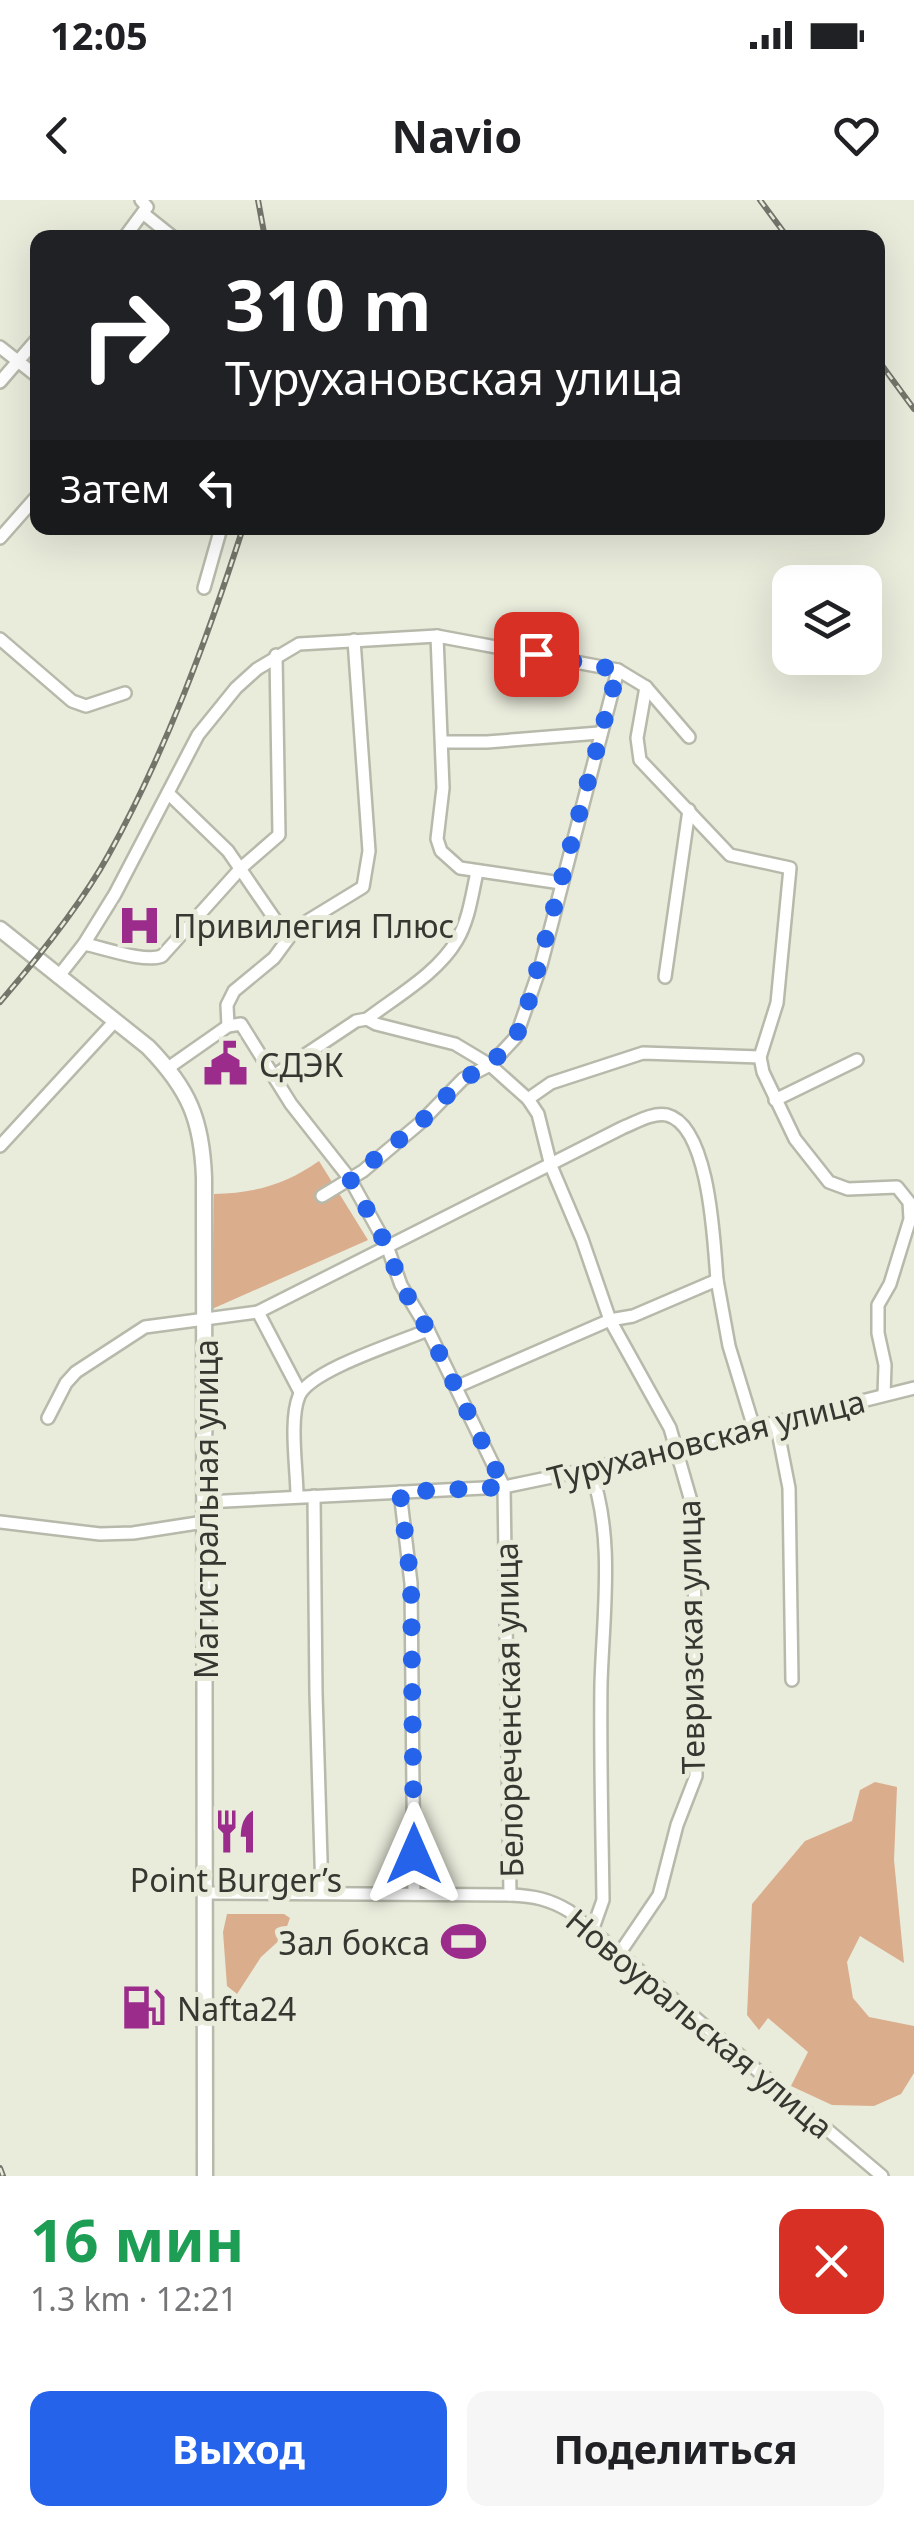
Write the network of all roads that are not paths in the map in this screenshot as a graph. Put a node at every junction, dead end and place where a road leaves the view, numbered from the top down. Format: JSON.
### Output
{"nodes":[{"id":1,"x":144,"y":207,"type":"edge"},
{"id":2,"x":129,"y":230,"type":"edge"},
{"id":3,"x":166,"y":230,"type":"edge"},
{"id":4,"x":0,"y":346,"type":"edge"},
{"id":5,"x":30,"y":347,"type":"edge"},
{"id":6,"x":18,"y":360,"type":"junction"},
{"id":7,"x":30,"y":370,"type":"edge"},
{"id":8,"x":0,"y":382,"type":"edge"},
{"id":9,"x":30,"y":503,"type":"edge"},
{"id":10,"x":219,"y":535,"type":"edge"},
{"id":11,"x":0,"y":538,"type":"edge"},
{"id":12,"x":204,"y":588,"type":"dead end"},
{"id":13,"x":438,"y":636,"type":"junction"},
{"id":14,"x":0,"y":639,"type":"edge"},
{"id":15,"x":354,"y":640,"type":"junction"},
{"id":16,"x":276,"y":655,"type":"junction"},
{"id":17,"x":618,"y":670,"type":"junction"},
{"id":18,"x":646,"y":688,"type":"junction"},
{"id":19,"x":124,"y":693,"type":"dead end"},
{"id":20,"x":600,"y":732,"type":"junction"},
{"id":21,"x":690,"y":737,"type":"dead end"},
{"id":22,"x":442,"y":742,"type":"junction"},
{"id":23,"x":168,"y":793,"type":"junction"},
{"id":24,"x":689,"y":810,"type":"junction"},
{"id":25,"x":241,"y":868,"type":"junction"},
{"id":26,"x":477,"y":872,"type":"junction"},
{"id":27,"x":562,"y":883,"type":"junction"},
{"id":28,"x":0,"y":929,"type":"edge"},
{"id":29,"x":287,"y":937,"type":"junction"},
{"id":30,"x":84,"y":944,"type":"junction"},
{"id":31,"x":58,"y":976,"type":"junction"},
{"id":32,"x":665,"y":977,"type":"dead end"},
{"id":33,"x":368,"y":1019,"type":"junction"},
{"id":34,"x":115,"y":1021,"type":"junction"},
{"id":35,"x":228,"y":1026,"type":"junction"},
{"id":36,"x":760,"y":1057,"type":"junction"},
{"id":37,"x":857,"y":1060,"type":"dead end"},
{"id":38,"x":490,"y":1065,"type":"junction"},
{"id":39,"x":168,"y":1068,"type":"junction"},
{"id":40,"x":276,"y":1075,"type":"junction"},
{"id":41,"x":528,"y":1099,"type":"junction"},
{"id":42,"x":775,"y":1100,"type":"junction"},
{"id":43,"x":0,"y":1146,"type":"edge"},
{"id":44,"x":551,"y":1166,"type":"junction"},
{"id":45,"x":350,"y":1179,"type":"junction"},
{"id":46,"x":322,"y":1196,"type":"dead end"},
{"id":47,"x":387,"y":1246,"type":"junction"},
{"id":48,"x":718,"y":1280,"type":"junction"},
{"id":49,"x":258,"y":1312,"type":"junction"},
{"id":50,"x":204,"y":1318,"type":"junction"},
{"id":51,"x":610,"y":1320,"type":"junction"},
{"id":52,"x":428,"y":1330,"type":"junction"},
{"id":53,"x":456,"y":1387,"type":"junction"},
{"id":54,"x":911,"y":1389,"type":"edge"},
{"id":55,"x":300,"y":1392,"type":"junction"},
{"id":56,"x":884,"y":1395,"type":"junction"},
{"id":57,"x":48,"y":1418,"type":"dead end"},
{"id":58,"x":776,"y":1422,"type":"junction"},
{"id":59,"x":754,"y":1428,"type":"junction"},
{"id":60,"x":677,"y":1448,"type":"junction"},
{"id":61,"x":590,"y":1469,"type":"junction"},
{"id":62,"x":504,"y":1487,"type":"junction"},
{"id":63,"x":400,"y":1492,"type":"junction"},
{"id":64,"x":298,"y":1496,"type":"junction"},
{"id":65,"x":314,"y":1496,"type":"junction"},
{"id":66,"x":205,"y":1502,"type":"junction"},
{"id":67,"x":0,"y":1522,"type":"edge"},
{"id":68,"x":204,"y":1522,"type":"junction"},
{"id":69,"x":792,"y":1680,"type":"dead end"},
{"id":70,"x":206,"y":1893,"type":"junction"},
{"id":71,"x":322,"y":1893,"type":"junction"},
{"id":72,"x":414,"y":1894,"type":"junction"},
{"id":73,"x":510,"y":1896,"type":"junction"},
{"id":74,"x":592,"y":1932,"type":"junction"},
{"id":75,"x":619,"y":1954,"type":"junction"},
{"id":76,"x":205,"y":2176,"type":"edge"},
{"id":77,"x":882,"y":2176,"type":"edge"}],
"edges":[{"from":1,"to":2,"type":"street"},
{"from":1,"to":3,"type":"street"},
{"from":4,"to":6,"type":"street"},
{"from":5,"to":6,"type":"street"},
{"from":6,"to":7,"type":"street"},
{"from":6,"to":8,"type":"street"},
{"from":9,"to":11,"type":"street"},
{"from":10,"to":12,"type":"street"},
{"from":13,"to":15,"type":"street"},
{"from":13,"to":17,"type":"street"},
{"from":13,"to":22,"type":"street"},
{"from":14,"to":19,"type":"street"},
{"from":15,"to":16,"type":"street"},
{"from":15,"to":29,"type":"street"},
{"from":16,"to":23,"type":"street"},
{"from":16,"to":25,"type":"street"},
{"from":17,"to":18,"type":"street"},
{"from":17,"to":20,"type":"street"},
{"from":18,"to":21,"type":"street"},
{"from":18,"to":24,"type":"street"},
{"from":20,"to":22,"type":"street"},
{"from":20,"to":27,"type":"street"},
{"from":22,"to":26,"type":"street"},
{"from":23,"to":25,"type":"street"},
{"from":23,"to":30,"type":"street"},
{"from":24,"to":32,"type":"street"},
{"from":24,"to":36,"type":"street"},
{"from":25,"to":29,"type":"street"},
{"from":25,"to":30,"type":"street"},
{"from":26,"to":27,"type":"street"},
{"from":26,"to":33,"type":"street"},
{"from":27,"to":38,"type":"street"},
{"from":28,"to":31,"type":"main road","name":"Магистральная улица"},
{"from":29,"to":35,"type":"street"},
{"from":30,"to":31,"type":"street"},
{"from":31,"to":34,"type":"main road","name":"Магистральная улица"},
{"from":33,"to":38,"type":"street","name":"Тевризская улица"},
{"from":33,"to":40,"type":"street"},
{"from":34,"to":39,"type":"main road","name":"Магистральная улица"},
{"from":34,"to":43,"type":"street"},
{"from":35,"to":39,"type":"street"},
{"from":35,"to":40,"type":"street","name":"Белореченская улица"},
{"from":36,"to":41,"type":"street"},
{"from":36,"to":42,"type":"street"},
{"from":37,"to":42,"type":"street"},
{"from":38,"to":41,"type":"street","name":"Тевризская улица"},
{"from":38,"to":45,"type":"street"},
{"from":39,"to":50,"type":"main road","name":"Магистральная улица"},
{"from":40,"to":45,"type":"street","name":"Белореченская улица"},
{"from":41,"to":44,"type":"street","name":"Тевризская улица"},
{"from":42,"to":56,"type":"street"},
{"from":44,"to":47,"type":"street"},
{"from":44,"to":48,"type":"street"},
{"from":44,"to":51,"type":"street","name":"Тевризская улица"},
{"from":45,"to":46,"type":"street"},
{"from":45,"to":47,"type":"street","name":"Белореченская улица"},
{"from":47,"to":49,"type":"street"},
{"from":47,"to":52,"type":"street","name":"Белореченская улица"},
{"from":48,"to":51,"type":"street"},
{"from":48,"to":59,"type":"street"},
{"from":49,"to":50,"type":"street"},
{"from":49,"to":55,"type":"street"},
{"from":50,"to":57,"type":"street"},
{"from":50,"to":66,"type":"main road","name":"Магистральная улица"},
{"from":51,"to":53,"type":"street"},
{"from":51,"to":60,"type":"street","name":"Тевризская улица"},
{"from":52,"to":53,"type":"street","name":"Белореченская улица"},
{"from":52,"to":55,"type":"street"},
{"from":53,"to":62,"type":"street","name":"Белореченская улица"},
{"from":54,"to":56,"type":"street","name":"Турухановская улица"},
{"from":55,"to":64,"type":"street"},
{"from":56,"to":58,"type":"street","name":"Турухановская улица"},
{"from":58,"to":59,"type":"street","name":"Турухановская улица"},
{"from":58,"to":69,"type":"street"},
{"from":59,"to":60,"type":"street","name":"Турухановская улица"},
{"from":60,"to":61,"type":"street","name":"Турухановская улица"},
{"from":60,"to":75,"type":"street","name":"Тевризская улица"},
{"from":61,"to":62,"type":"street","name":"Турухановская улица"},
{"from":61,"to":74,"type":"street"},
{"from":62,"to":63,"type":"street","name":"Турухановская улица"},
{"from":62,"to":73,"type":"street","name":"Белореченская улица"},
{"from":63,"to":65,"type":"street","name":"Турухановская улица"},
{"from":63,"to":72,"type":"street"},
{"from":64,"to":65,"type":"street","name":"Турухановская улица"},
{"from":64,"to":66,"type":"street","name":"Турухановская улица"},
{"from":65,"to":71,"type":"street"},
{"from":66,"to":68,"type":"main road","name":"Магистральная улица"},
{"from":67,"to":68,"type":"street"},
{"from":68,"to":70,"type":"main road","name":"Магистральная улица"},
{"from":70,"to":71,"type":"street","name":"Новоуральская улица"},
{"from":70,"to":76,"type":"main road","name":"Магистральная улица"},
{"from":71,"to":72,"type":"street","name":"Новоуральская улица"},
{"from":72,"to":73,"type":"street","name":"Новоуральская улица"},
{"from":73,"to":74,"type":"street","name":"Новоуральская улица"},
{"from":74,"to":75,"type":"street","name":"Новоуральская улица"},
{"from":75,"to":77,"type":"street","name":"Новоуральская улица"}]}
